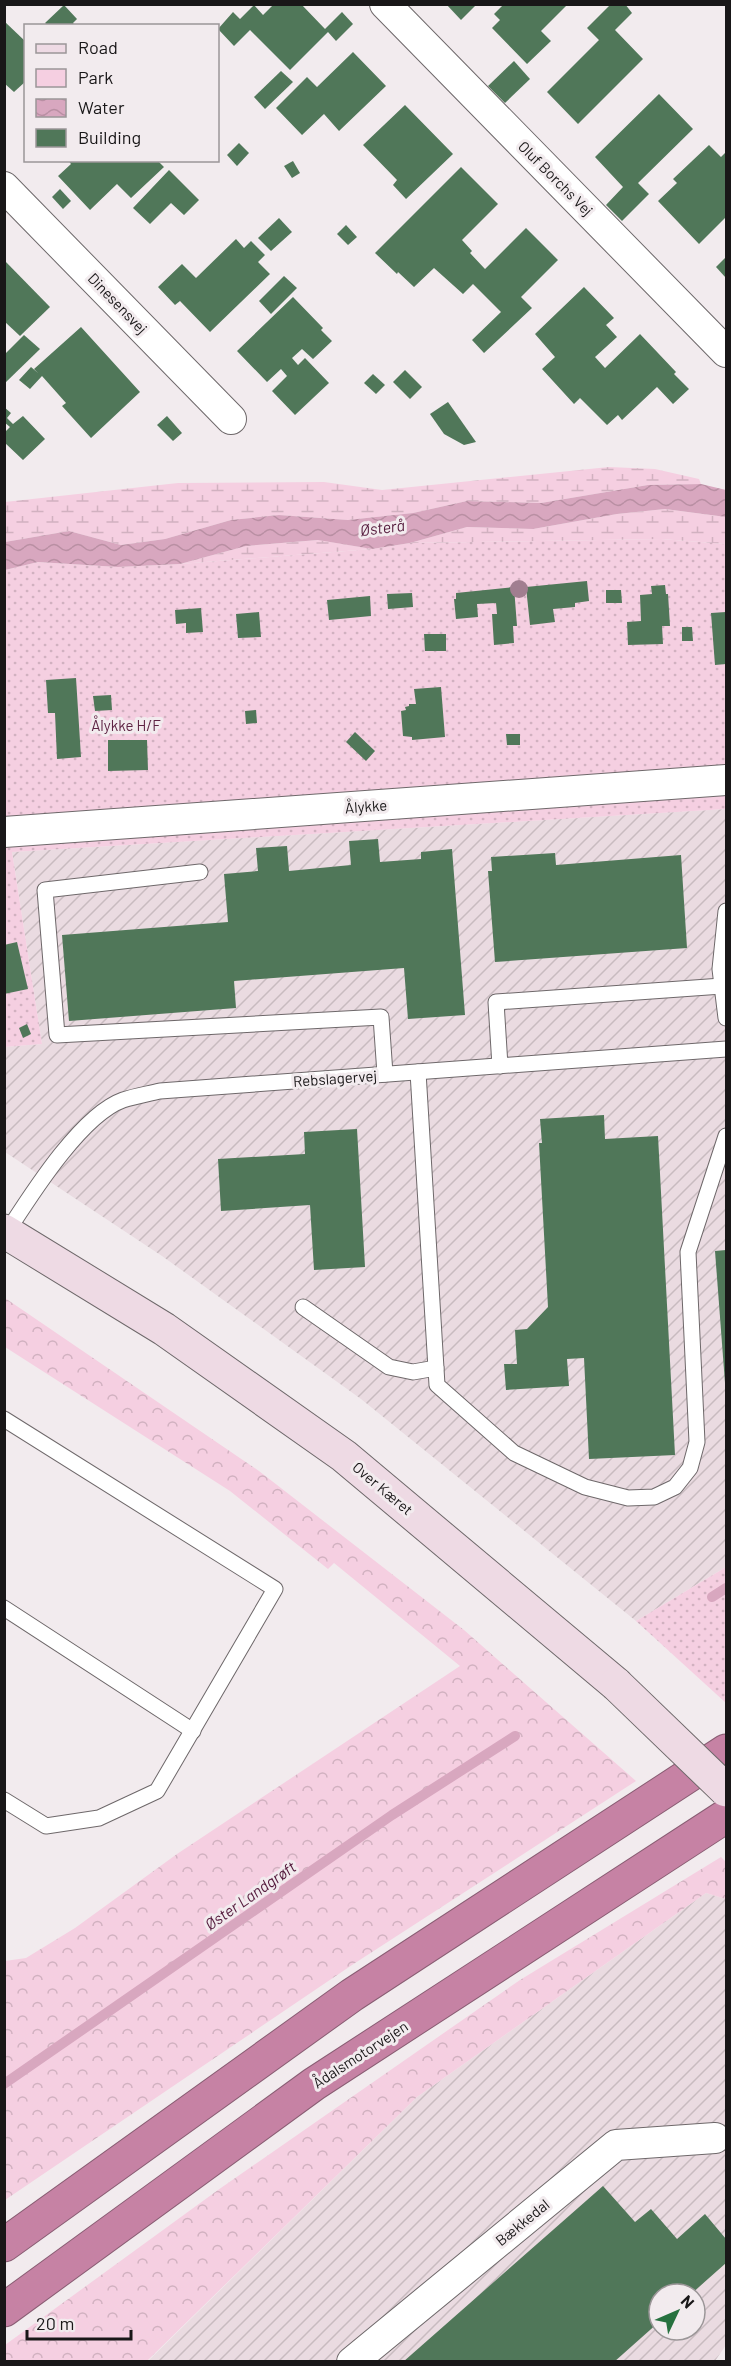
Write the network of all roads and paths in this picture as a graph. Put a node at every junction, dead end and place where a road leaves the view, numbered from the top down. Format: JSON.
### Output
{"nodes":[{"id":1,"x":385,"y":4,"type":"edge"},
{"id":2,"x":4,"y":187,"type":"edge"},
{"id":3,"x":726,"y":352,"type":"edge"},
{"id":4,"x":231,"y":419,"type":"dead end"},
{"id":5,"x":726,"y":780,"type":"edge"},
{"id":6,"x":4,"y":832,"type":"edge"},
{"id":7,"x":200,"y":872,"type":"dead end"},
{"id":8,"x":726,"y":911,"type":"edge"},
{"id":9,"x":722,"y":986,"type":"junction"},
{"id":10,"x":726,"y":1018,"type":"edge"},
{"id":11,"x":726,"y":1049,"type":"edge"},
{"id":12,"x":500,"y":1066,"type":"junction"},
{"id":13,"x":418,"y":1072,"type":"junction"},
{"id":14,"x":385,"y":1074,"type":"junction"},
{"id":15,"x":726,"y":1136,"type":"edge"},
{"id":16,"x":6,"y":1232,"type":"edge"},
{"id":17,"x":303,"y":1307,"type":"dead end"},
{"id":18,"x":436,"y":1368,"type":"junction"},
{"id":19,"x":4,"y":1419,"type":"edge"},
{"id":20,"x":4,"y":1608,"type":"edge"},
{"id":21,"x":193,"y":1731,"type":"junction"},
{"id":22,"x":726,"y":1752,"type":"edge"},
{"id":23,"x":726,"y":1790,"type":"edge"},
{"id":24,"x":4,"y":1800,"type":"edge"},
{"id":25,"x":726,"y":1816,"type":"edge"},
{"id":26,"x":715,"y":2138,"type":"dead end"},
{"id":27,"x":4,"y":2245,"type":"edge"},
{"id":28,"x":4,"y":2310,"type":"edge"},
{"id":29,"x":352,"y":2361,"type":"edge"}],
"edges":[{"from":1,"to":3,"type":"street","name":"Oluf Borchs Vej"},
{"from":2,"to":4,"type":"street","name":"Dinesensvej"},
{"from":5,"to":6,"type":"street","name":"Ålykke"},
{"from":7,"to":14,"type":"lane"},
{"from":8,"to":9,"type":"lane"},
{"from":9,"to":10,"type":"lane"},
{"from":9,"to":12,"type":"lane"},
{"from":11,"to":12,"type":"lane","name":"Rebslagervej"},
{"from":12,"to":13,"type":"lane","name":"Rebslagervej"},
{"from":13,"to":14,"type":"lane","name":"Rebslagervej"},
{"from":13,"to":18,"type":"lane"},
{"from":14,"to":16,"type":"lane","name":"Rebslagervej"},
{"from":15,"to":18,"type":"lane"},
{"from":16,"to":23,"type":"main road","name":"Over Kæret","bridge":true},
{"from":17,"to":18,"type":"lane"},
{"from":19,"to":21,"type":"lane"},
{"from":20,"to":21,"type":"lane"},
{"from":21,"to":24,"type":"lane"},
{"from":22,"to":27,"type":"highway"},
{"from":25,"to":28,"type":"highway","name":"Ådalsmotorvejen"},
{"from":26,"to":29,"type":"street","name":"Bækkedal"}]}
